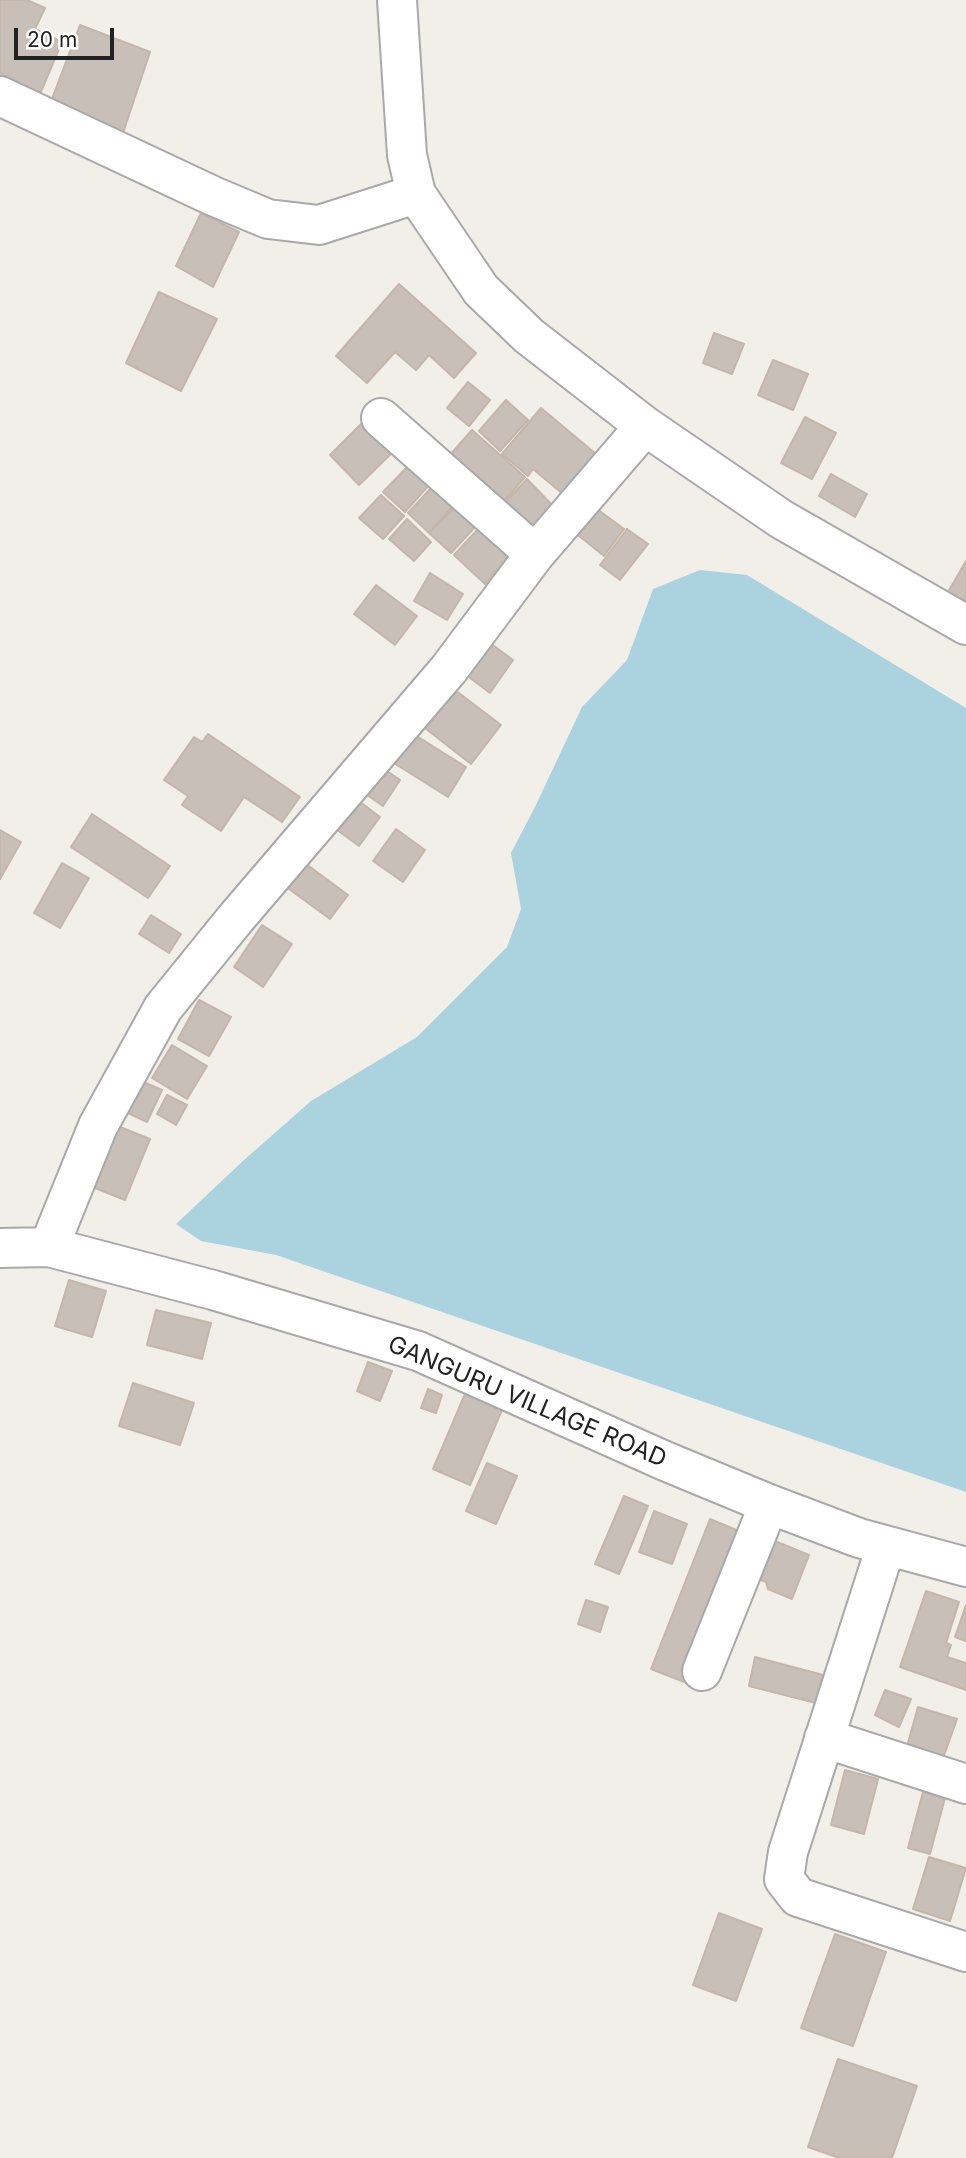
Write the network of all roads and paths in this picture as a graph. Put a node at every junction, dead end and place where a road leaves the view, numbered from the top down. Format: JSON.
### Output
{"nodes":[{"id":1,"x":397,"y":0,"type":"edge"},
{"id":2,"x":0,"y":96,"type":"edge"},
{"id":3,"x":416,"y":194,"type":"junction"},
{"id":4,"x":381,"y":418,"type":"dead end"},
{"id":5,"x":645,"y":426,"type":"junction"},
{"id":6,"x":535,"y":554,"type":"junction"},
{"id":7,"x":966,"y":625,"type":"edge"},
{"id":8,"x":48,"y":1247,"type":"junction"},
{"id":9,"x":0,"y":1248,"type":"edge"},
{"id":10,"x":769,"y":1504,"type":"junction"},
{"id":11,"x":886,"y":1546,"type":"junction"},
{"id":12,"x":966,"y":1567,"type":"edge"},
{"id":13,"x":702,"y":1671,"type":"dead end"},
{"id":14,"x":824,"y":1738,"type":"junction"},
{"id":15,"x":966,"y":1784,"type":"edge"},
{"id":16,"x":966,"y":1952,"type":"edge"}],
"edges":[{"from":1,"to":3,"type":"street"},
{"from":2,"to":3,"type":"street"},
{"from":3,"to":5,"type":"street"},
{"from":4,"to":6,"type":"street"},
{"from":5,"to":6,"type":"street"},
{"from":5,"to":7,"type":"street"},
{"from":6,"to":8,"type":"street"},
{"from":8,"to":9,"type":"street","name":"GANGURU VILLAGE ROAD"},
{"from":8,"to":10,"type":"street","name":"GANGURU VILLAGE ROAD"},
{"from":10,"to":11,"type":"street","name":"GANGURU VILLAGE ROAD"},
{"from":10,"to":13,"type":"street"},
{"from":11,"to":12,"type":"street","name":"GANGURU VILLAGE ROAD"},
{"from":11,"to":14,"type":"street"},
{"from":14,"to":15,"type":"street"},
{"from":14,"to":16,"type":"street"}]}
